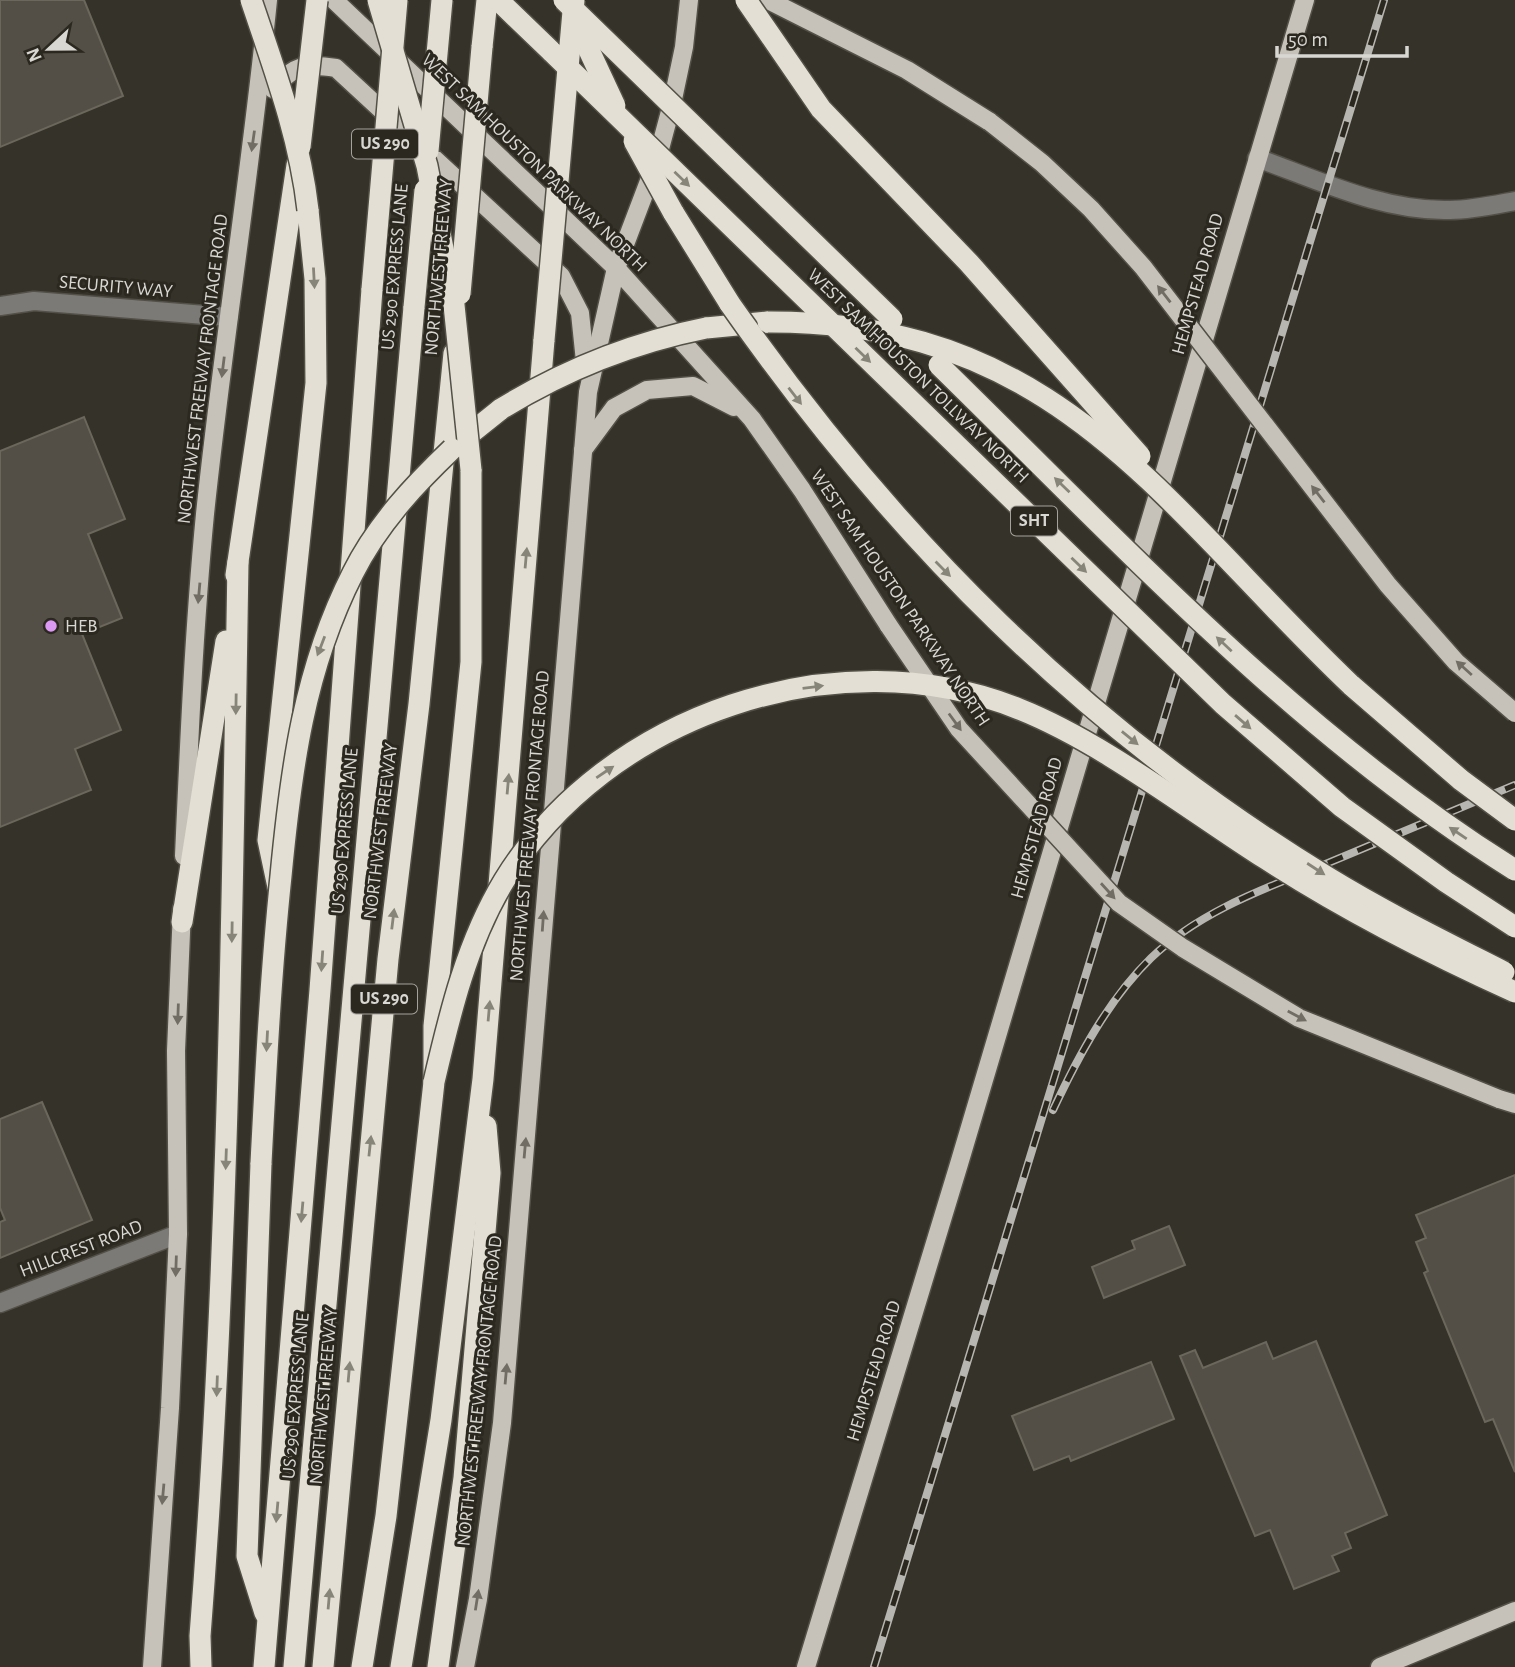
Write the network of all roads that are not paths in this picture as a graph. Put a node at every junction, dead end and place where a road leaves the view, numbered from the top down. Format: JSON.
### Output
{"nodes":[{"id":1,"x":251,"y":0,"type":"edge"},
{"id":2,"x":268,"y":0,"type":"edge"},
{"id":3,"x":317,"y":0,"type":"edge"},
{"id":4,"x":334,"y":0,"type":"edge"},
{"id":5,"x":378,"y":0,"type":"edge"},
{"id":6,"x":397,"y":0,"type":"edge"},
{"id":7,"x":442,"y":0,"type":"edge"},
{"id":8,"x":486,"y":0,"type":"edge"},
{"id":9,"x":498,"y":0,"type":"edge"},
{"id":10,"x":565,"y":0,"type":"edge"},
{"id":11,"x":574,"y":0,"type":"edge"},
{"id":12,"x":689,"y":0,"type":"edge"},
{"id":13,"x":746,"y":0,"type":"edge"},
{"id":14,"x":768,"y":0,"type":"edge"},
{"id":15,"x":782,"y":0,"type":"edge"},
{"id":16,"x":1305,"y":0,"type":"edge"},
{"id":17,"x":798,"y":16,"type":"junction"},
{"id":18,"x":257,"y":108,"type":"junction"},
{"id":19,"x":1257,"y":158,"type":"junction"},
{"id":20,"x":1515,"y":201,"type":"edge"},
{"id":21,"x":616,"y":268,"type":"junction"},
{"id":22,"x":0,"y":306,"type":"edge"},
{"id":23,"x":229,"y":317,"type":"junction"},
{"id":24,"x":588,"y":392,"type":"junction"},
{"id":25,"x":752,"y":419,"type":"junction"},
{"id":26,"x":582,"y":453,"type":"junction"},
{"id":27,"x":1163,"y":494,"type":"junction"},
{"id":28,"x":238,"y":562,"type":"junction"},
{"id":29,"x":1515,"y":713,"type":"edge"},
{"id":30,"x":1515,"y":820,"type":"edge"},
{"id":31,"x":1515,"y":870,"type":"edge"},
{"id":32,"x":279,"y":893,"type":"junction"},
{"id":33,"x":182,"y":922,"type":"junction"},
{"id":34,"x":1515,"y":927,"type":"edge"},
{"id":35,"x":1515,"y":978,"type":"edge"},
{"id":36,"x":1515,"y":992,"type":"edge"},
{"id":37,"x":483,"y":1079,"type":"junction"},
{"id":38,"x":434,"y":1082,"type":"junction"},
{"id":39,"x":1507,"y":1102,"type":"edge"},
{"id":40,"x":178,"y":1234,"type":"junction"},
{"id":41,"x":0,"y":1303,"type":"edge"},
{"id":42,"x":1515,"y":1611,"type":"edge"},
{"id":43,"x":268,"y":1622,"type":"junction"},
{"id":44,"x":200,"y":1636,"type":"junction"},
{"id":45,"x":152,"y":1667,"type":"edge"},
{"id":46,"x":191,"y":1667,"type":"edge"},
{"id":47,"x":201,"y":1667,"type":"edge"},
{"id":48,"x":264,"y":1667,"type":"edge"},
{"id":49,"x":295,"y":1667,"type":"edge"},
{"id":50,"x":323,"y":1667,"type":"edge"},
{"id":51,"x":362,"y":1667,"type":"edge"},
{"id":52,"x":401,"y":1667,"type":"edge"},
{"id":53,"x":438,"y":1667,"type":"edge"},
{"id":54,"x":465,"y":1667,"type":"edge"},
{"id":55,"x":806,"y":1667,"type":"edge"},
{"id":56,"x":1380,"y":1667,"type":"edge"}],
"edges":[{"from":1,"to":32,"type":"highway","one_way":true,"bridge":true},
{"from":2,"to":18,"type":"main road","name":"NORTHWEST FREEWAY FRONTAGE ROAD"},
{"from":3,"to":28,"type":"highway","bridge":true},
{"from":4,"to":21,"type":"main road","name":"WEST SAM HOUSTON PARKWAY NORTH"},
{"from":5,"to":38,"type":"highway","bridge":true},
{"from":6,"to":43,"type":"highway","name":"NORTHWEST FREEWAY","number":"US 290","one_way":true,"bridge":true},
{"from":7,"to":49,"type":"highway","name":"US 290 EXPRESS LANE","bridge":true},
{"from":50,"to":8,"type":"highway","name":"NORTHWEST FREEWAY","number":"US 290","one_way":true,"bridge":true},
{"from":9,"to":34,"type":"highway","name":"WEST SAM HOUSTON TOLLWAY NORTH","number":"SHT","one_way":true,"bridge":true},
{"from":31,"to":10,"type":"highway","name":"WEST SAM HOUSTON TOLLWAY NORTH","number":"SHT","one_way":true,"bridge":true},
{"from":10,"to":35,"type":"highway","one_way":true,"bridge":true},
{"from":37,"to":11,"type":"highway","one_way":true,"bridge":true},
{"from":12,"to":21,"type":"main road","name":"NORTHWEST FREEWAY FRONTAGE ROAD"},
{"from":13,"to":27,"type":"highway","bridge":true},
{"from":14,"to":17,"type":"main road"},
{"from":15,"to":17,"type":"main road"},
{"from":16,"to":19,"type":"main road","name":"HEMPSTEAD ROAD"},
{"from":29,"to":17,"type":"main road","one_way":true,"bridge":true},
{"from":18,"to":23,"type":"main road","name":"NORTHWEST FREEWAY FRONTAGE ROAD","one_way":true},
{"from":18,"to":24,"type":"main road"},
{"from":19,"to":20,"type":"street"},
{"from":19,"to":55,"type":"main road","name":"HEMPSTEAD ROAD"},
{"from":21,"to":24,"type":"main road","name":"NORTHWEST FREEWAY FRONTAGE ROAD"},
{"from":21,"to":25,"type":"main road","name":"WEST SAM HOUSTON PARKWAY NORTH"},
{"from":22,"to":23,"type":"street","name":"SECURITY WAY"},
{"from":23,"to":33,"type":"main road","name":"NORTHWEST FREEWAY FRONTAGE ROAD","one_way":true},
{"from":24,"to":26,"type":"main road","name":"NORTHWEST FREEWAY FRONTAGE ROAD"},
{"from":25,"to":26,"type":"main road"},
{"from":25,"to":39,"type":"main road","name":"WEST SAM HOUSTON PARKWAY NORTH","one_way":true,"bridge":true},
{"from":54,"to":26,"type":"main road","name":"NORTHWEST FREEWAY FRONTAGE ROAD","one_way":true},
{"from":27,"to":30,"type":"highway","bridge":true},
{"from":27,"to":32,"type":"highway","one_way":true,"bridge":true},
{"from":28,"to":33,"type":"highway"},
{"from":28,"to":44,"type":"highway","one_way":true},
{"from":32,"to":43,"type":"highway","one_way":true,"bridge":true},
{"from":33,"to":40,"type":"main road","name":"NORTHWEST FREEWAY FRONTAGE ROAD","one_way":true},
{"from":38,"to":36,"type":"highway","one_way":true,"bridge":true},
{"from":37,"to":52,"type":"highway"},
{"from":37,"to":53,"type":"highway"},
{"from":38,"to":51,"type":"highway"},
{"from":40,"to":41,"type":"street","name":"HILLCREST ROAD"},
{"from":40,"to":45,"type":"main road","name":"NORTHWEST FREEWAY FRONTAGE ROAD","one_way":true},
{"from":42,"to":56,"type":"main road"},
{"from":43,"to":48,"type":"highway","name":"NORTHWEST FREEWAY","number":"US 290"},
{"from":44,"to":46,"type":"highway"},
{"from":44,"to":47,"type":"highway"}]}
